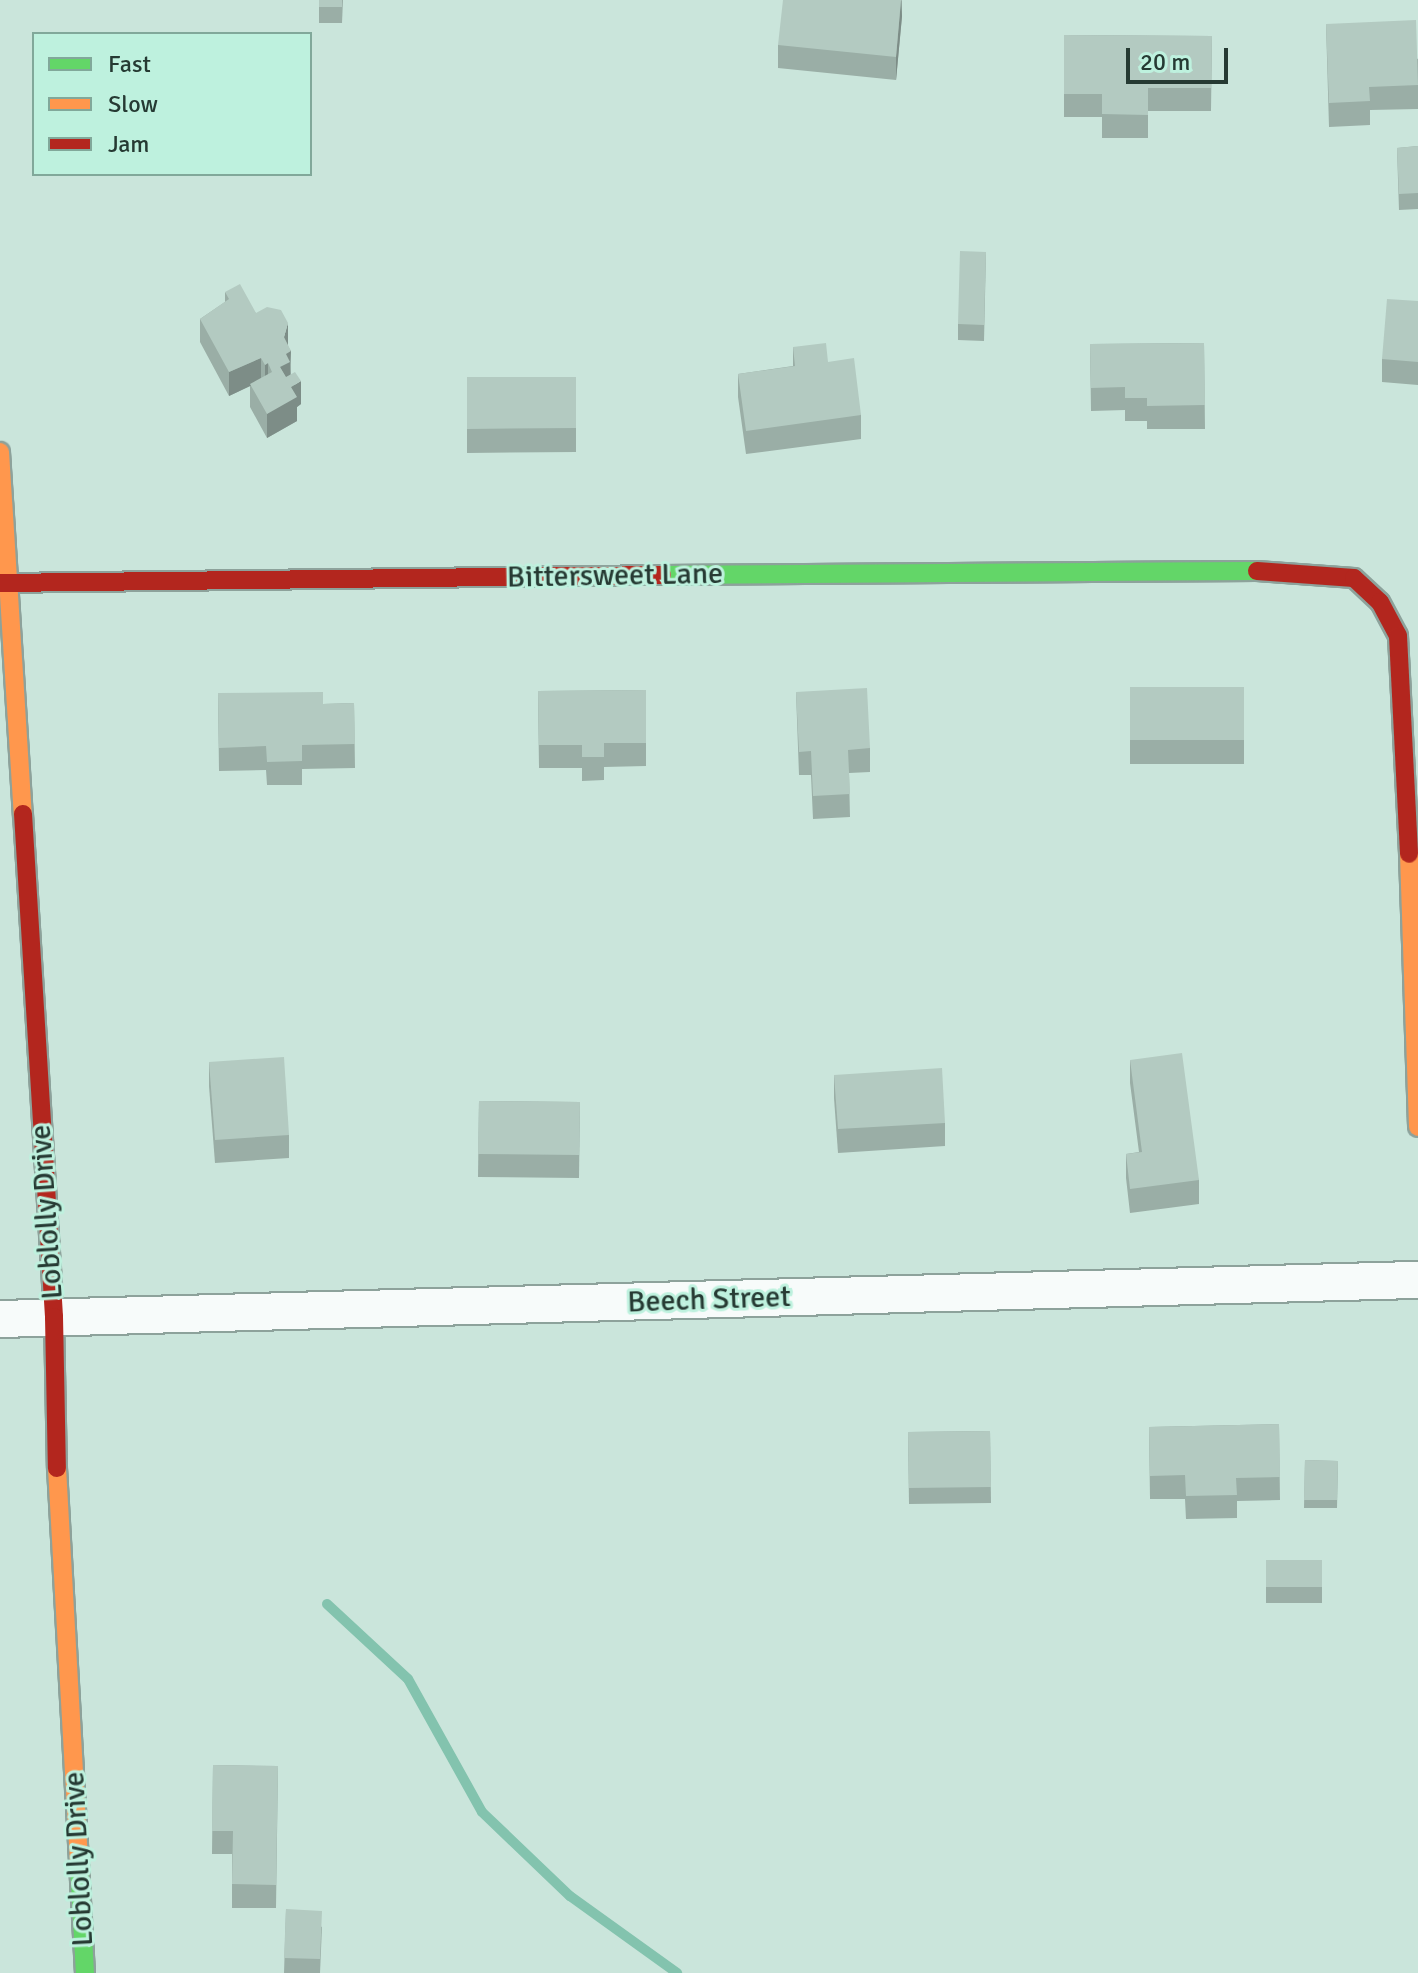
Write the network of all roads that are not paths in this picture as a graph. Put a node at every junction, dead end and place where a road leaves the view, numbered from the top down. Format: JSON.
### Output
{"nodes":[{"id":1,"x":0,"y":452,"type":"edge"},
{"id":2,"x":4,"y":583,"type":"edge"},
{"id":3,"x":1418,"y":1127,"type":"edge"},
{"id":4,"x":1418,"y":1280,"type":"edge"},
{"id":5,"x":54,"y":1317,"type":"junction"},
{"id":6,"x":0,"y":1319,"type":"edge"},
{"id":7,"x":85,"y":1973,"type":"edge"}],
"edges":[{"from":1,"to":2,"type":"street","name":"Loblolly Drive"},
{"from":2,"to":3,"type":"street","name":"Bittersweet Lane"},
{"from":2,"to":5,"type":"street","name":"Loblolly Drive"},
{"from":4,"to":5,"type":"street","name":"Beech Street"},
{"from":5,"to":6,"type":"street","name":"Beech Street"},
{"from":5,"to":7,"type":"street","name":"Loblolly Drive"}]}
